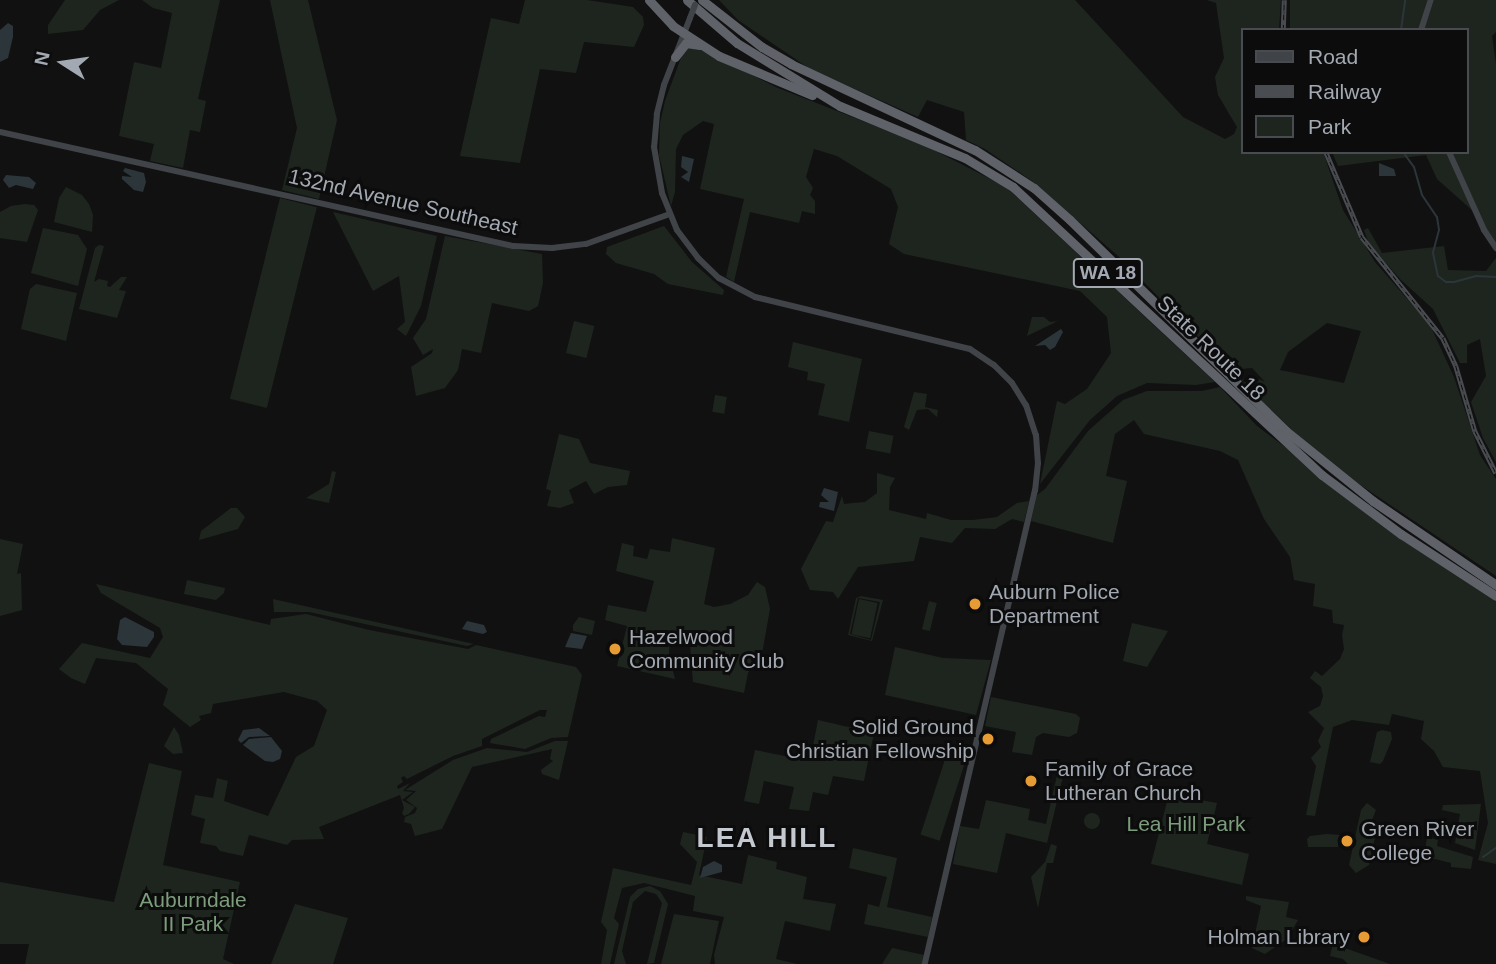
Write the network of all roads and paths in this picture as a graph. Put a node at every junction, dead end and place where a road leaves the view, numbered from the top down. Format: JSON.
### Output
{"nodes":[{"id":1,"x":649,"y":0,"type":"edge"},
{"id":2,"x":687,"y":0,"type":"edge"},
{"id":3,"x":701,"y":0,"type":"edge"},
{"id":4,"x":1431,"y":0,"type":"edge"},
{"id":5,"x":1422,"y":28,"type":"edge"},
{"id":6,"x":685,"y":32,"type":"junction"},
{"id":7,"x":702,"y":46,"type":"junction"},
{"id":8,"x":675,"y":57,"type":"junction"},
{"id":9,"x":840,"y":106,"type":"junction"},
{"id":10,"x":0,"y":132,"type":"edge"},
{"id":11,"x":1450,"y":154,"type":"edge"},
{"id":12,"x":670,"y":214,"type":"junction"},
{"id":13,"x":1496,"y":248,"type":"edge"},
{"id":14,"x":1496,"y":584,"type":"edge"},
{"id":15,"x":1496,"y":596,"type":"edge"},
{"id":16,"x":925,"y":964,"type":"edge"}],
"edges":[{"from":1,"to":6,"type":"highway"},
{"from":2,"to":9,"type":"highway","name":"State Route 18","number":"WA 18"},
{"from":3,"to":6,"type":"main road","bridge":true},
{"from":3,"to":14,"type":"highway","name":"State Route 18","number":"WA 18"},
{"from":4,"to":5,"type":"main road"},
{"from":6,"to":7,"type":"highway"},
{"from":6,"to":8,"type":"main road"},
{"from":7,"to":8,"type":"highway"},
{"from":7,"to":9,"type":"highway"},
{"from":8,"to":12,"type":"main road"},
{"from":9,"to":15,"type":"highway","name":"State Route 18","number":"WA 18"},
{"from":10,"to":12,"type":"main road","name":"132nd Avenue Southeast"},
{"from":11,"to":13,"type":"main road"},
{"from":12,"to":16,"type":"main road"}]}
